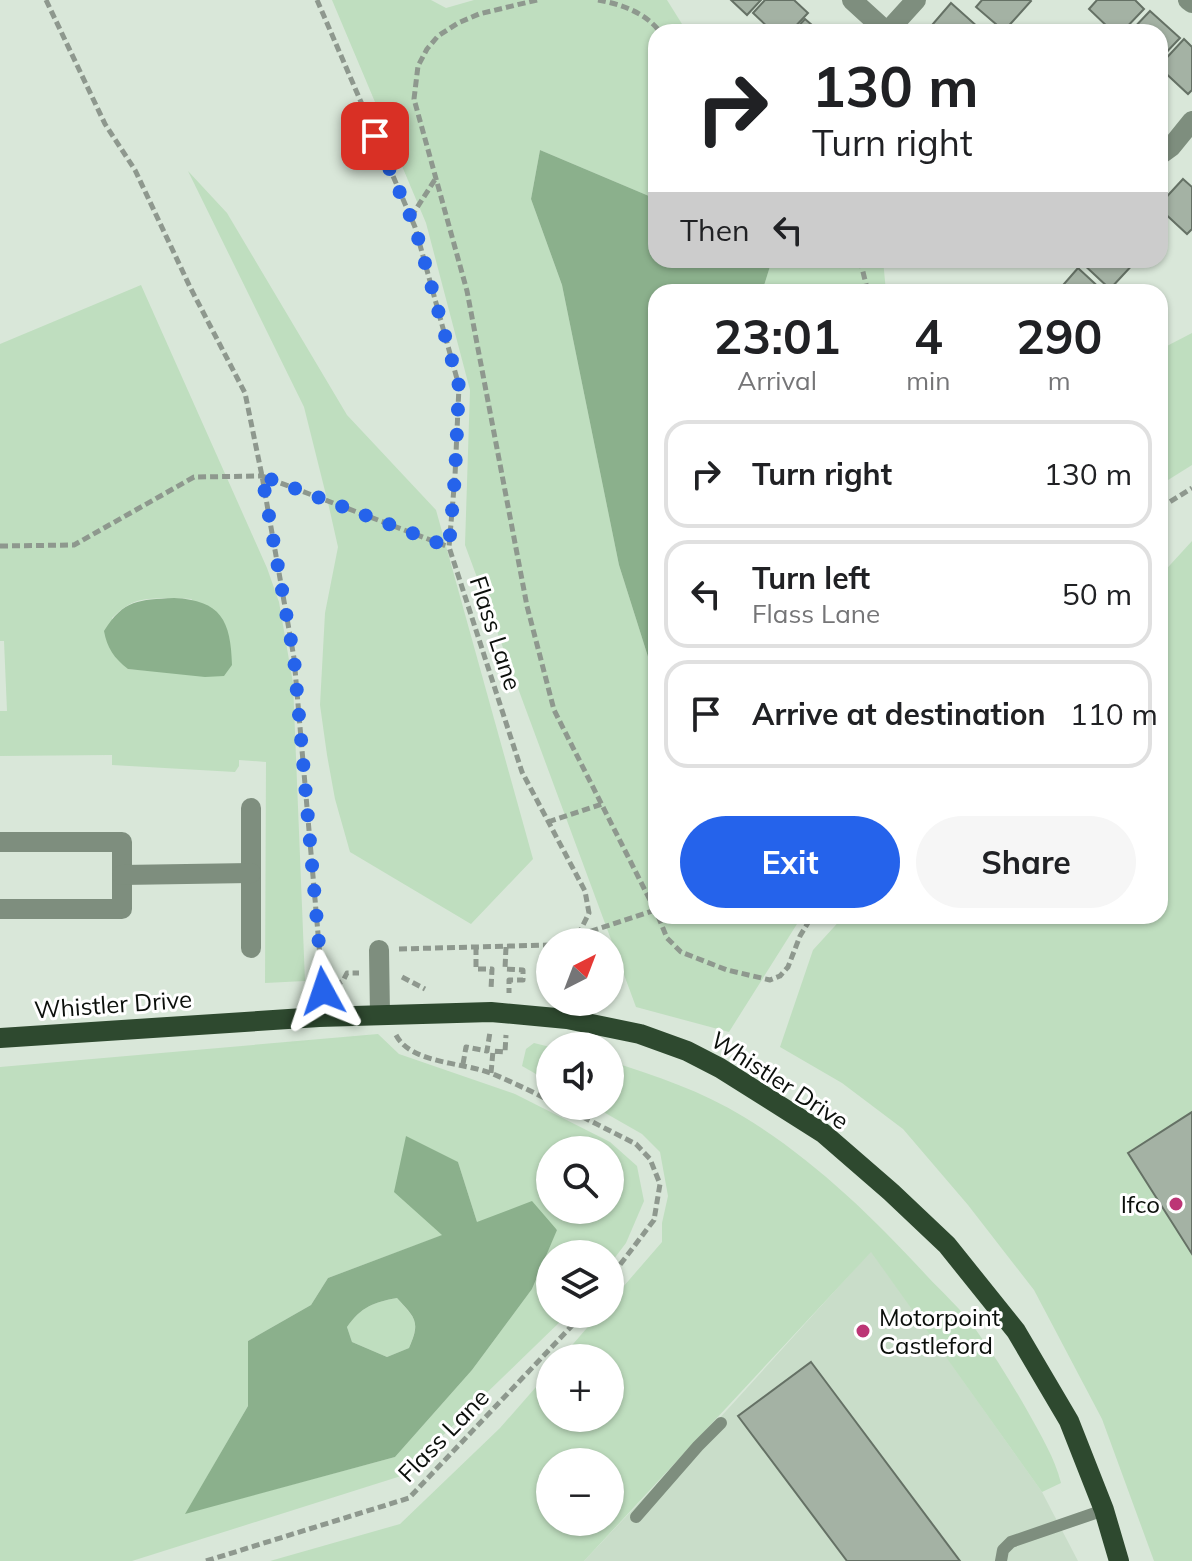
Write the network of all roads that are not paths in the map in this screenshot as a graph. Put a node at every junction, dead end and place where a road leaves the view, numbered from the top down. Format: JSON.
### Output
{"nodes":[{"id":1,"x":852,"y":0,"type":"edge"},
{"id":2,"x":916,"y":0,"type":"edge"},
{"id":3,"x":878,"y":24,"type":"edge"},
{"id":4,"x":894,"y":24,"type":"edge"},
{"id":5,"x":1192,"y":121,"type":"edge"},
{"id":6,"x":1168,"y":149,"type":"edge"},
{"id":7,"x":251,"y":808,"type":"dead end"},
{"id":8,"x":0,"y":842,"type":"edge"},
{"id":9,"x":251,"y":873,"type":"junction"},
{"id":10,"x":122,"y":875,"type":"junction"},
{"id":11,"x":0,"y":909,"type":"edge"},
{"id":12,"x":251,"y":948,"type":"dead end"},
{"id":13,"x":379,"y":950,"type":"road end"},
{"id":14,"x":387,"y":1014,"type":"junction"},
{"id":15,"x":0,"y":1038,"type":"edge"},
{"id":16,"x":721,"y":1423,"type":"dead end"},
{"id":17,"x":1104,"y":1510,"type":"junction"},
{"id":18,"x":636,"y":1517,"type":"dead end"},
{"id":19,"x":1001,"y":1561,"type":"edge"},
{"id":20,"x":1119,"y":1561,"type":"edge"}],
"edges":[{"from":1,"to":3,"type":"street"},
{"from":2,"to":4,"type":"street"},
{"from":5,"to":6,"type":"street"},
{"from":7,"to":9,"type":"street"},
{"from":8,"to":10,"type":"street"},
{"from":9,"to":10,"type":"street"},
{"from":9,"to":12,"type":"street"},
{"from":10,"to":11,"type":"street"},
{"from":13,"to":14,"type":"street"},
{"from":14,"to":15,"type":"main road","name":"Whistler Drive"},
{"from":14,"to":17,"type":"main road","name":"Whistler Drive"},
{"from":16,"to":18,"type":"lane"},
{"from":17,"to":19,"type":"lane"},
{"from":17,"to":20,"type":"main road","name":"Whistler Drive"}]}
